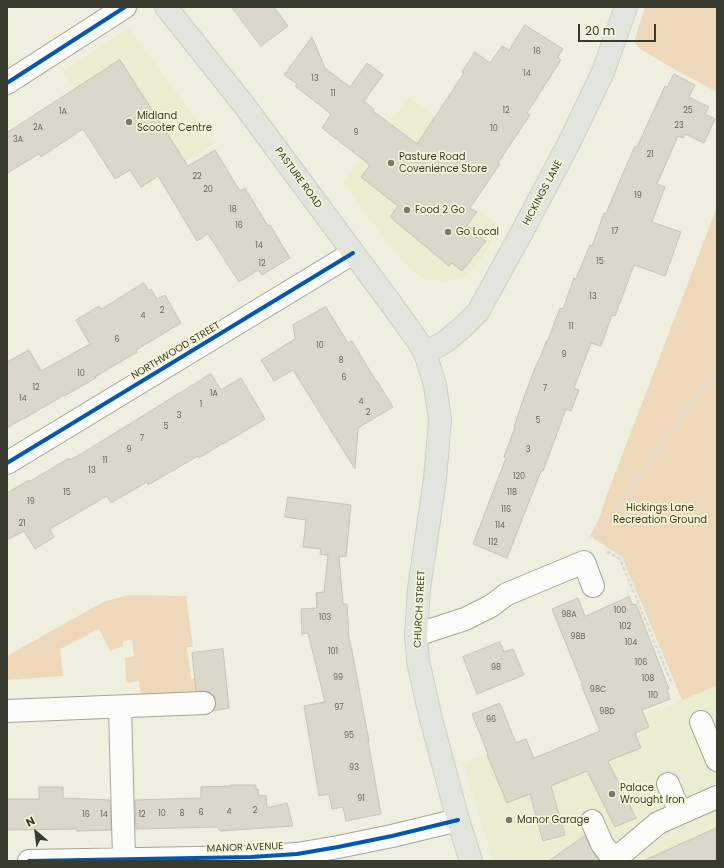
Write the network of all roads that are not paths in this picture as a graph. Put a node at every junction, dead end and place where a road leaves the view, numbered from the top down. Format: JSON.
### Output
{"nodes":[{"id":1,"x":125,"y":7,"type":"edge"},
{"id":2,"x":166,"y":7,"type":"edge"},
{"id":3,"x":626,"y":7,"type":"edge"},
{"id":4,"x":7,"y":83,"type":"edge"},
{"id":5,"x":353,"y":253,"type":"junction"},
{"id":6,"x":425,"y":353,"type":"junction"},
{"id":7,"x":7,"y":463,"type":"edge"},
{"id":8,"x":593,"y":586,"type":"dead end"},
{"id":9,"x":416,"y":635,"type":"junction"},
{"id":10,"x":204,"y":703,"type":"dead end"},
{"id":11,"x":120,"y":707,"type":"junction"},
{"id":12,"x":7,"y":711,"type":"edge"},
{"id":13,"x":701,"y":722,"type":"dead end"},
{"id":14,"x":717,"y":760,"type":"edge"},
{"id":15,"x":668,"y":784,"type":"dead end"},
{"id":16,"x":717,"y":797,"type":"edge"},
{"id":17,"x":680,"y":813,"type":"junction"},
{"id":18,"x":458,"y":820,"type":"junction"},
{"id":19,"x":592,"y":821,"type":"dead end"},
{"id":20,"x":124,"y":859,"type":"junction"},
{"id":21,"x":29,"y":861,"type":"edge"},
{"id":22,"x":471,"y":861,"type":"edge"},
{"id":23,"x":613,"y":861,"type":"edge"}],
"edges":[{"from":1,"to":4,"type":"street"},
{"from":2,"to":5,"type":"main road","name":"PASTURE ROAD"},
{"from":3,"to":6,"type":"main road","name":"HICKINGS LANE"},
{"from":5,"to":6,"type":"main road","name":"PASTURE ROAD"},
{"from":5,"to":7,"type":"street","name":"NORTHWOOD STREET"},
{"from":6,"to":9,"type":"main road","name":"CHURCH STREET"},
{"from":8,"to":9,"type":"street"},
{"from":9,"to":18,"type":"main road","name":"CHURCH STREET"},
{"from":10,"to":11,"type":"street"},
{"from":11,"to":12,"type":"street"},
{"from":11,"to":20,"type":"street"},
{"from":13,"to":14,"type":"street"},
{"from":15,"to":17,"type":"street"},
{"from":16,"to":17,"type":"street"},
{"from":17,"to":23,"type":"street"},
{"from":18,"to":20,"type":"street","name":"MANOR AVENUE"},
{"from":18,"to":22,"type":"main road","name":"CHURCH STREET"},
{"from":19,"to":23,"type":"street"},
{"from":20,"to":21,"type":"street","name":"MANOR AVENUE"}]}
